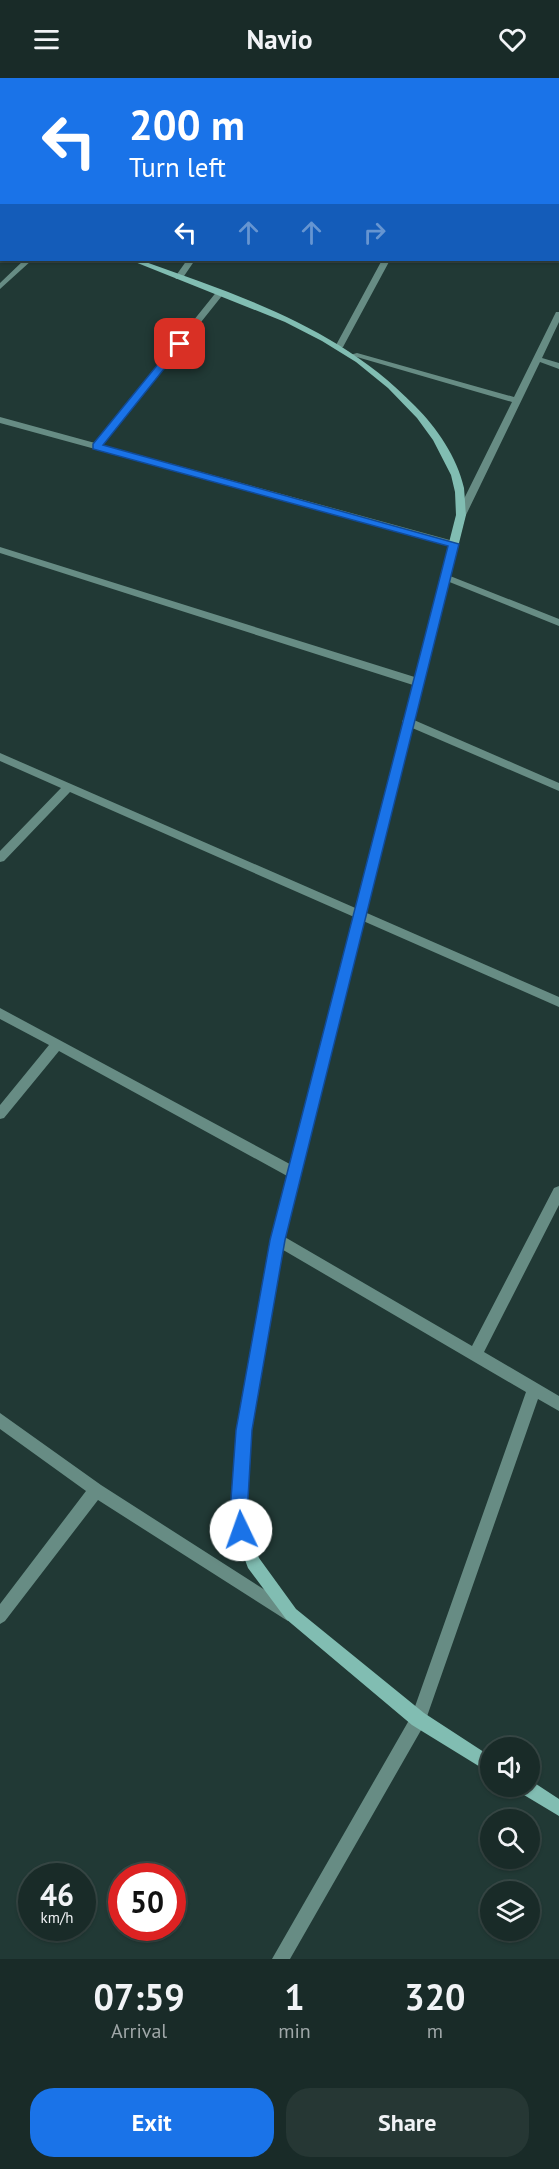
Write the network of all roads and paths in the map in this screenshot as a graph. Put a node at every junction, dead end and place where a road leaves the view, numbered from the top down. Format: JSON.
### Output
{"nodes":[{"id":1,"x":27,"y":261,"type":"edge"},
{"id":2,"x":137,"y":261,"type":"edge"},
{"id":3,"x":190,"y":261,"type":"edge"},
{"id":4,"x":385,"y":261,"type":"edge"},
{"id":5,"x":179,"y":277,"type":"junction"},
{"id":6,"x":0,"y":287,"type":"edge"},
{"id":7,"x":221,"y":292,"type":"junction"},
{"id":8,"x":559,"y":314,"type":"edge"},
{"id":9,"x":339,"y":347,"type":"junction"},
{"id":10,"x":354,"y":355,"type":"junction"},
{"id":11,"x":538,"y":359,"type":"junction"},
{"id":12,"x":559,"y":366,"type":"edge"},
{"id":13,"x":517,"y":401,"type":"junction"},
{"id":14,"x":0,"y":420,"type":"edge"},
{"id":15,"x":97,"y":447,"type":"junction"},
{"id":16,"x":462,"y":515,"type":"junction"},
{"id":17,"x":454,"y":544,"type":"junction"},
{"id":18,"x":0,"y":550,"type":"edge"},
{"id":19,"x":445,"y":577,"type":"junction"},
{"id":20,"x":559,"y":623,"type":"edge"},
{"id":21,"x":417,"y":682,"type":"junction"},
{"id":22,"x":407,"y":721,"type":"junction"},
{"id":23,"x":0,"y":757,"type":"edge"},
{"id":24,"x":69,"y":787,"type":"junction"},
{"id":25,"x":559,"y":788,"type":"edge"},
{"id":26,"x":0,"y":858,"type":"edge"},
{"id":27,"x":359,"y":915,"type":"junction"},
{"id":28,"x":559,"y":1002,"type":"edge"},
{"id":29,"x":0,"y":1012,"type":"edge"},
{"id":30,"x":57,"y":1044,"type":"junction"},
{"id":31,"x":0,"y":1114,"type":"edge"},
{"id":32,"x":294,"y":1173,"type":"junction"},
{"id":33,"x":559,"y":1192,"type":"edge"},
{"id":34,"x":278,"y":1240,"type":"junction"},
{"id":35,"x":475,"y":1355,"type":"junction"},
{"id":36,"x":534,"y":1390,"type":"junction"},
{"id":37,"x":559,"y":1404,"type":"edge"},
{"id":38,"x":0,"y":1420,"type":"edge"},
{"id":39,"x":96,"y":1490,"type":"junction"},
{"id":40,"x":291,"y":1614,"type":"junction"},
{"id":41,"x":0,"y":1616,"type":"edge"},
{"id":42,"x":418,"y":1719,"type":"junction"},
{"id":43,"x":480,"y":1759,"type":"edge"},
{"id":44,"x":540,"y":1796,"type":"edge"},
{"id":45,"x":559,"y":1808,"type":"edge"},
{"id":46,"x":281,"y":1959,"type":"edge"}],
"edges":[{"from":1,"to":6,"type":"street"},
{"from":2,"to":5,"type":"main road"},
{"from":3,"to":5,"type":"street"},
{"from":4,"to":9,"type":"street"},
{"from":5,"to":7,"type":"main road"},
{"from":7,"to":9,"type":"main road"},
{"from":7,"to":15,"type":"street"},
{"from":8,"to":11,"type":"street"},
{"from":9,"to":10,"type":"main road"},
{"from":10,"to":13,"type":"street"},
{"from":10,"to":16,"type":"main road"},
{"from":11,"to":12,"type":"street"},
{"from":11,"to":13,"type":"street"},
{"from":13,"to":16,"type":"street"},
{"from":14,"to":15,"type":"street"},
{"from":15,"to":17,"type":"street"},
{"from":16,"to":17,"type":"main road"},
{"from":17,"to":19,"type":"main road"},
{"from":18,"to":21,"type":"street"},
{"from":19,"to":20,"type":"street"},
{"from":19,"to":21,"type":"main road"},
{"from":21,"to":22,"type":"main road"},
{"from":22,"to":25,"type":"street"},
{"from":22,"to":27,"type":"main road"},
{"from":23,"to":24,"type":"street"},
{"from":24,"to":26,"type":"street"},
{"from":24,"to":27,"type":"street"},
{"from":27,"to":28,"type":"street"},
{"from":27,"to":32,"type":"main road"},
{"from":29,"to":30,"type":"street"},
{"from":30,"to":31,"type":"street"},
{"from":30,"to":32,"type":"street"},
{"from":32,"to":34,"type":"main road"},
{"from":33,"to":35,"type":"street"},
{"from":34,"to":35,"type":"street"},
{"from":34,"to":40,"type":"main road"},
{"from":35,"to":36,"type":"street"},
{"from":36,"to":37,"type":"street"},
{"from":36,"to":42,"type":"street"},
{"from":38,"to":39,"type":"street"},
{"from":39,"to":40,"type":"street"},
{"from":39,"to":41,"type":"street"},
{"from":40,"to":42,"type":"main road"},
{"from":42,"to":43,"type":"main road"},
{"from":42,"to":46,"type":"street"},
{"from":44,"to":45,"type":"main road"}]}
